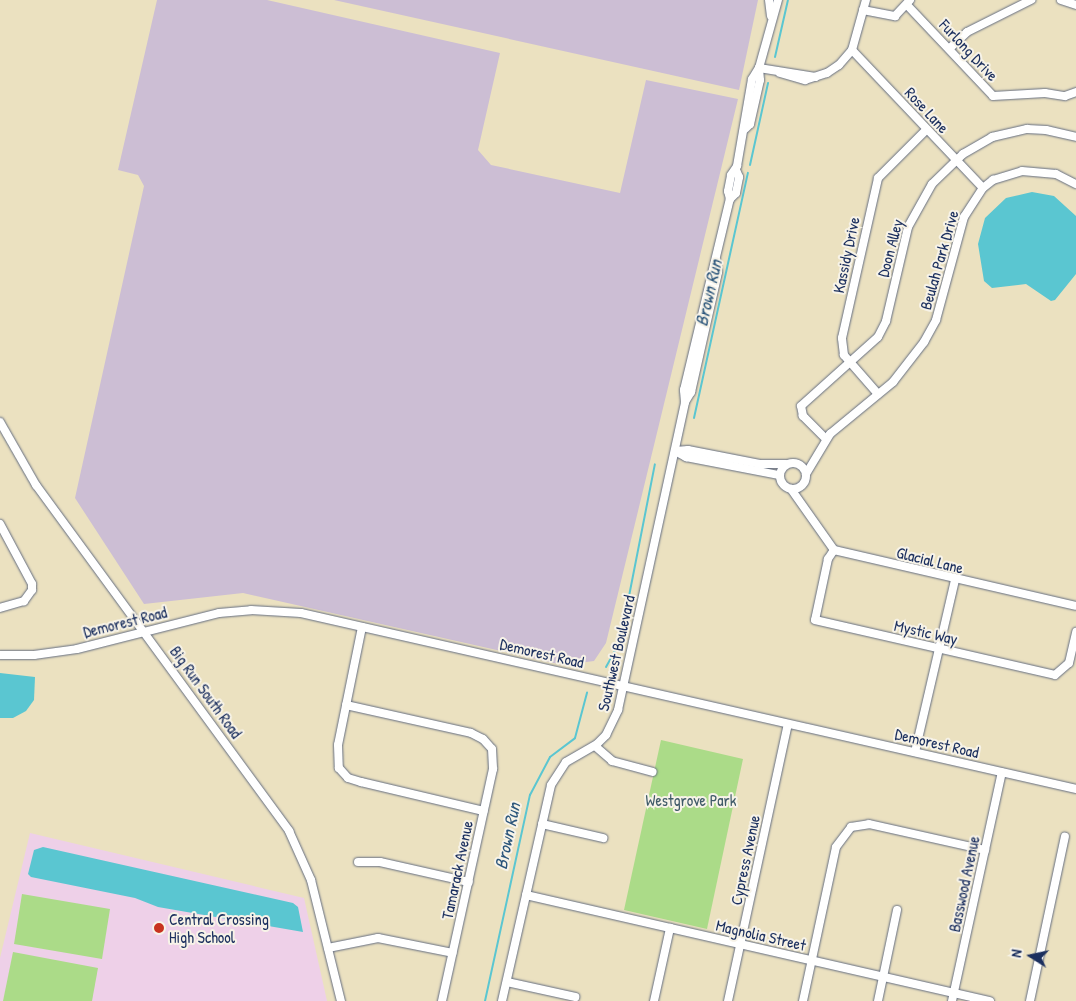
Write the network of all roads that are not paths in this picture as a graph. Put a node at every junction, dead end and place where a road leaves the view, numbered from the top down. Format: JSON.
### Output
{"nodes":[{"id":1,"x":769,"y":0,"type":"edge"},
{"id":2,"x":778,"y":0,"type":"edge"},
{"id":3,"x":866,"y":0,"type":"edge"},
{"id":4,"x":1031,"y":0,"type":"edge"},
{"id":5,"x":1060,"y":0,"type":"edge"},
{"id":6,"x":908,"y":3,"type":"edge"},
{"id":7,"x":1076,"y":5,"type":"edge"},
{"id":8,"x":863,"y":10,"type":"junction"},
{"id":9,"x":771,"y":16,"type":"junction"},
{"id":10,"x":950,"y":48,"type":"junction"},
{"id":11,"x":852,"y":50,"type":"junction"},
{"id":12,"x":759,"y":68,"type":"junction"},
{"id":13,"x":1076,"y":92,"type":"edge"},
{"id":14,"x":926,"y":130,"type":"junction"},
{"id":15,"x":1076,"y":137,"type":"edge"},
{"id":16,"x":955,"y":160,"type":"junction"},
{"id":17,"x":1076,"y":184,"type":"edge"},
{"id":18,"x":983,"y":188,"type":"junction"},
{"id":19,"x":852,"y":363,"type":"junction"},
{"id":20,"x":878,"y":394,"type":"junction"},
{"id":21,"x":0,"y":422,"type":"edge"},
{"id":22,"x":826,"y":439,"type":"junction"},
{"id":23,"x":675,"y":450,"type":"junction"},
{"id":24,"x":814,"y":457,"type":"junction"},
{"id":25,"x":786,"y":464,"type":"junction"},
{"id":26,"x":799,"y":464,"type":"junction"},
{"id":27,"x":806,"y":474,"type":"junction"},
{"id":28,"x":779,"y":475,"type":"junction"},
{"id":29,"x":801,"y":486,"type":"junction"},
{"id":30,"x":791,"y":489,"type":"junction"},
{"id":31,"x":802,"y":502,"type":"junction"},
{"id":32,"x":0,"y":524,"type":"edge"},
{"id":33,"x":834,"y":550,"type":"junction"},
{"id":34,"x":956,"y":580,"type":"junction"},
{"id":35,"x":1076,"y":606,"type":"edge"},
{"id":36,"x":0,"y":608,"type":"edge"},
{"id":37,"x":362,"y":626,"type":"junction"},
{"id":38,"x":145,"y":632,"type":"junction"},
{"id":39,"x":1076,"y":632,"type":"edge"},
{"id":40,"x":940,"y":649,"type":"junction"},
{"id":41,"x":0,"y":655,"type":"edge"},
{"id":42,"x":624,"y":686,"type":"junction"},
{"id":43,"x":346,"y":705,"type":"junction"},
{"id":44,"x":788,"y":724,"type":"junction"},
{"id":45,"x":595,"y":746,"type":"junction"},
{"id":46,"x":915,"y":752,"type":"junction"},
{"id":47,"x":653,"y":772,"type":"dead end"},
{"id":48,"x":1002,"y":772,"type":"junction"},
{"id":49,"x":1076,"y":789,"type":"edge"},
{"id":50,"x":484,"y":811,"type":"junction"},
{"id":51,"x":542,"y":824,"type":"junction"},
{"id":52,"x":1066,"y":837,"type":"dead end"},
{"id":53,"x":603,"y":838,"type":"dead end"},
{"id":54,"x":985,"y":850,"type":"junction"},
{"id":55,"x":358,"y":862,"type":"dead end"},
{"id":56,"x":469,"y":882,"type":"junction"},
{"id":57,"x":526,"y":895,"type":"junction"},
{"id":58,"x":897,"y":910,"type":"dead end"},
{"id":59,"x":670,"y":928,"type":"junction"},
{"id":60,"x":741,"y":944,"type":"junction"},
{"id":61,"x":328,"y":948,"type":"junction"},
{"id":62,"x":453,"y":953,"type":"junction"},
{"id":63,"x":812,"y":960,"type":"junction"},
{"id":64,"x":883,"y":977,"type":"junction"},
{"id":65,"x":507,"y":982,"type":"junction"},
{"id":66,"x":575,"y":997,"type":"dead end"},
{"id":67,"x":953,"y":997,"type":"edge"},
{"id":68,"x":341,"y":1001,"type":"edge"},
{"id":69,"x":442,"y":1001,"type":"edge"},
{"id":70,"x":502,"y":1001,"type":"edge"},
{"id":71,"x":654,"y":1001,"type":"edge"},
{"id":72,"x":728,"y":1001,"type":"edge"},
{"id":73,"x":803,"y":1001,"type":"edge"},
{"id":74,"x":878,"y":1001,"type":"edge"},
{"id":75,"x":990,"y":1001,"type":"edge"},
{"id":76,"x":1030,"y":1001,"type":"edge"}],
"edges":[{"from":1,"to":9,"type":"street","name":"Southwest Boulevard"},
{"from":2,"to":9,"type":"street","name":"Southwest Boulevard"},
{"from":3,"to":8,"type":"street"},
{"from":4,"to":10,"type":"street"},
{"from":5,"to":7,"type":"street"},
{"from":6,"to":8,"type":"street"},
{"from":6,"to":10,"type":"street","name":"Furlong Drive"},
{"from":8,"to":11,"type":"street"},
{"from":9,"to":12,"type":"street","name":"Southwest Boulevard"},
{"from":10,"to":13,"type":"street","name":"Furlong Drive"},
{"from":11,"to":12,"type":"street"},
{"from":11,"to":14,"type":"street","name":"Rose Lane"},
{"from":12,"to":23,"type":"street","name":"Southwest Boulevard"},
{"from":14,"to":16,"type":"street","name":"Rose Lane"},
{"from":14,"to":19,"type":"street","name":"Kassidy Drive"},
{"from":15,"to":16,"type":"street","name":"Doon Alley"},
{"from":16,"to":18,"type":"street","name":"Rose Lane"},
{"from":16,"to":19,"type":"street","name":"Doon Alley"},
{"from":17,"to":18,"type":"street","name":"Beulah Park Drive"},
{"from":18,"to":20,"type":"street","name":"Beulah Park Drive"},
{"from":19,"to":20,"type":"street","name":"Kassidy Drive"},
{"from":19,"to":22,"type":"street","name":"Doon Alley"},
{"from":20,"to":22,"type":"street","name":"Beulah Park Drive"},
{"from":21,"to":38,"type":"street","name":"Big Run South Road"},
{"from":22,"to":24,"type":"street","name":"Beulah Park Drive"},
{"from":23,"to":25,"type":"street"},
{"from":23,"to":28,"type":"street"},
{"from":23,"to":42,"type":"street","name":"Southwest Boulevard"},
{"from":24,"to":26,"type":"street"},
{"from":24,"to":27,"type":"street","name":"Beulah Park Drive"},
{"from":25,"to":26,"type":"street"},
{"from":25,"to":28,"type":"street"},
{"from":26,"to":27,"type":"street"},
{"from":27,"to":29,"type":"street"},
{"from":28,"to":30,"type":"street"},
{"from":29,"to":30,"type":"street"},
{"from":29,"to":31,"type":"street"},
{"from":30,"to":31,"type":"street"},
{"from":31,"to":33,"type":"street"},
{"from":32,"to":36,"type":"street"},
{"from":33,"to":34,"type":"street","name":"Glacial Lane"},
{"from":33,"to":40,"type":"street","name":"Mystic Way"},
{"from":34,"to":35,"type":"street","name":"Glacial Lane"},
{"from":34,"to":40,"type":"street"},
{"from":37,"to":38,"type":"street","name":"Demorest Road"},
{"from":37,"to":42,"type":"street","name":"Demorest Road"},
{"from":37,"to":43,"type":"street"},
{"from":38,"to":41,"type":"street","name":"Demorest Road"},
{"from":38,"to":61,"type":"street","name":"Big Run South Road"},
{"from":39,"to":40,"type":"street","name":"Mystic Way"},
{"from":40,"to":46,"type":"street"},
{"from":42,"to":44,"type":"street","name":"Demorest Road"},
{"from":42,"to":45,"type":"street","name":"Southwest Boulevard"},
{"from":43,"to":50,"type":"street","name":"Tamarack Avenue"},
{"from":43,"to":50,"type":"street"},
{"from":44,"to":46,"type":"street","name":"Demorest Road"},
{"from":44,"to":60,"type":"street","name":"Cypress Avenue"},
{"from":45,"to":47,"type":"street"},
{"from":45,"to":51,"type":"street","name":"Southwest Boulevard"},
{"from":46,"to":48,"type":"street","name":"Demorest Road"},
{"from":48,"to":49,"type":"street","name":"Demorest Road"},
{"from":48,"to":54,"type":"street","name":"Basswood Avenue"},
{"from":50,"to":56,"type":"street","name":"Tamarack Avenue"},
{"from":51,"to":53,"type":"street"},
{"from":51,"to":57,"type":"street","name":"Southwest Boulevard"},
{"from":52,"to":76,"type":"street"},
{"from":54,"to":63,"type":"street"},
{"from":54,"to":67,"type":"street","name":"Basswood Avenue"},
{"from":55,"to":56,"type":"street"},
{"from":56,"to":62,"type":"street","name":"Tamarack Avenue"},
{"from":57,"to":59,"type":"street","name":"Magnolia Street"},
{"from":57,"to":65,"type":"street","name":"Southwest Boulevard"},
{"from":58,"to":64,"type":"street"},
{"from":59,"to":60,"type":"street","name":"Magnolia Street"},
{"from":59,"to":71,"type":"street"},
{"from":60,"to":63,"type":"street","name":"Magnolia Street"},
{"from":60,"to":72,"type":"street","name":"Cypress Avenue"},
{"from":61,"to":62,"type":"street"},
{"from":61,"to":68,"type":"street","name":"Big Run South Road"},
{"from":62,"to":69,"type":"street","name":"Tamarack Avenue"},
{"from":63,"to":64,"type":"street","name":"Magnolia Street"},
{"from":63,"to":73,"type":"street"},
{"from":64,"to":67,"type":"street","name":"Magnolia Street"},
{"from":64,"to":74,"type":"street"},
{"from":65,"to":66,"type":"street"},
{"from":65,"to":70,"type":"street","name":"Southwest Boulevard"},
{"from":67,"to":75,"type":"street","name":"Magnolia Street"}]}
